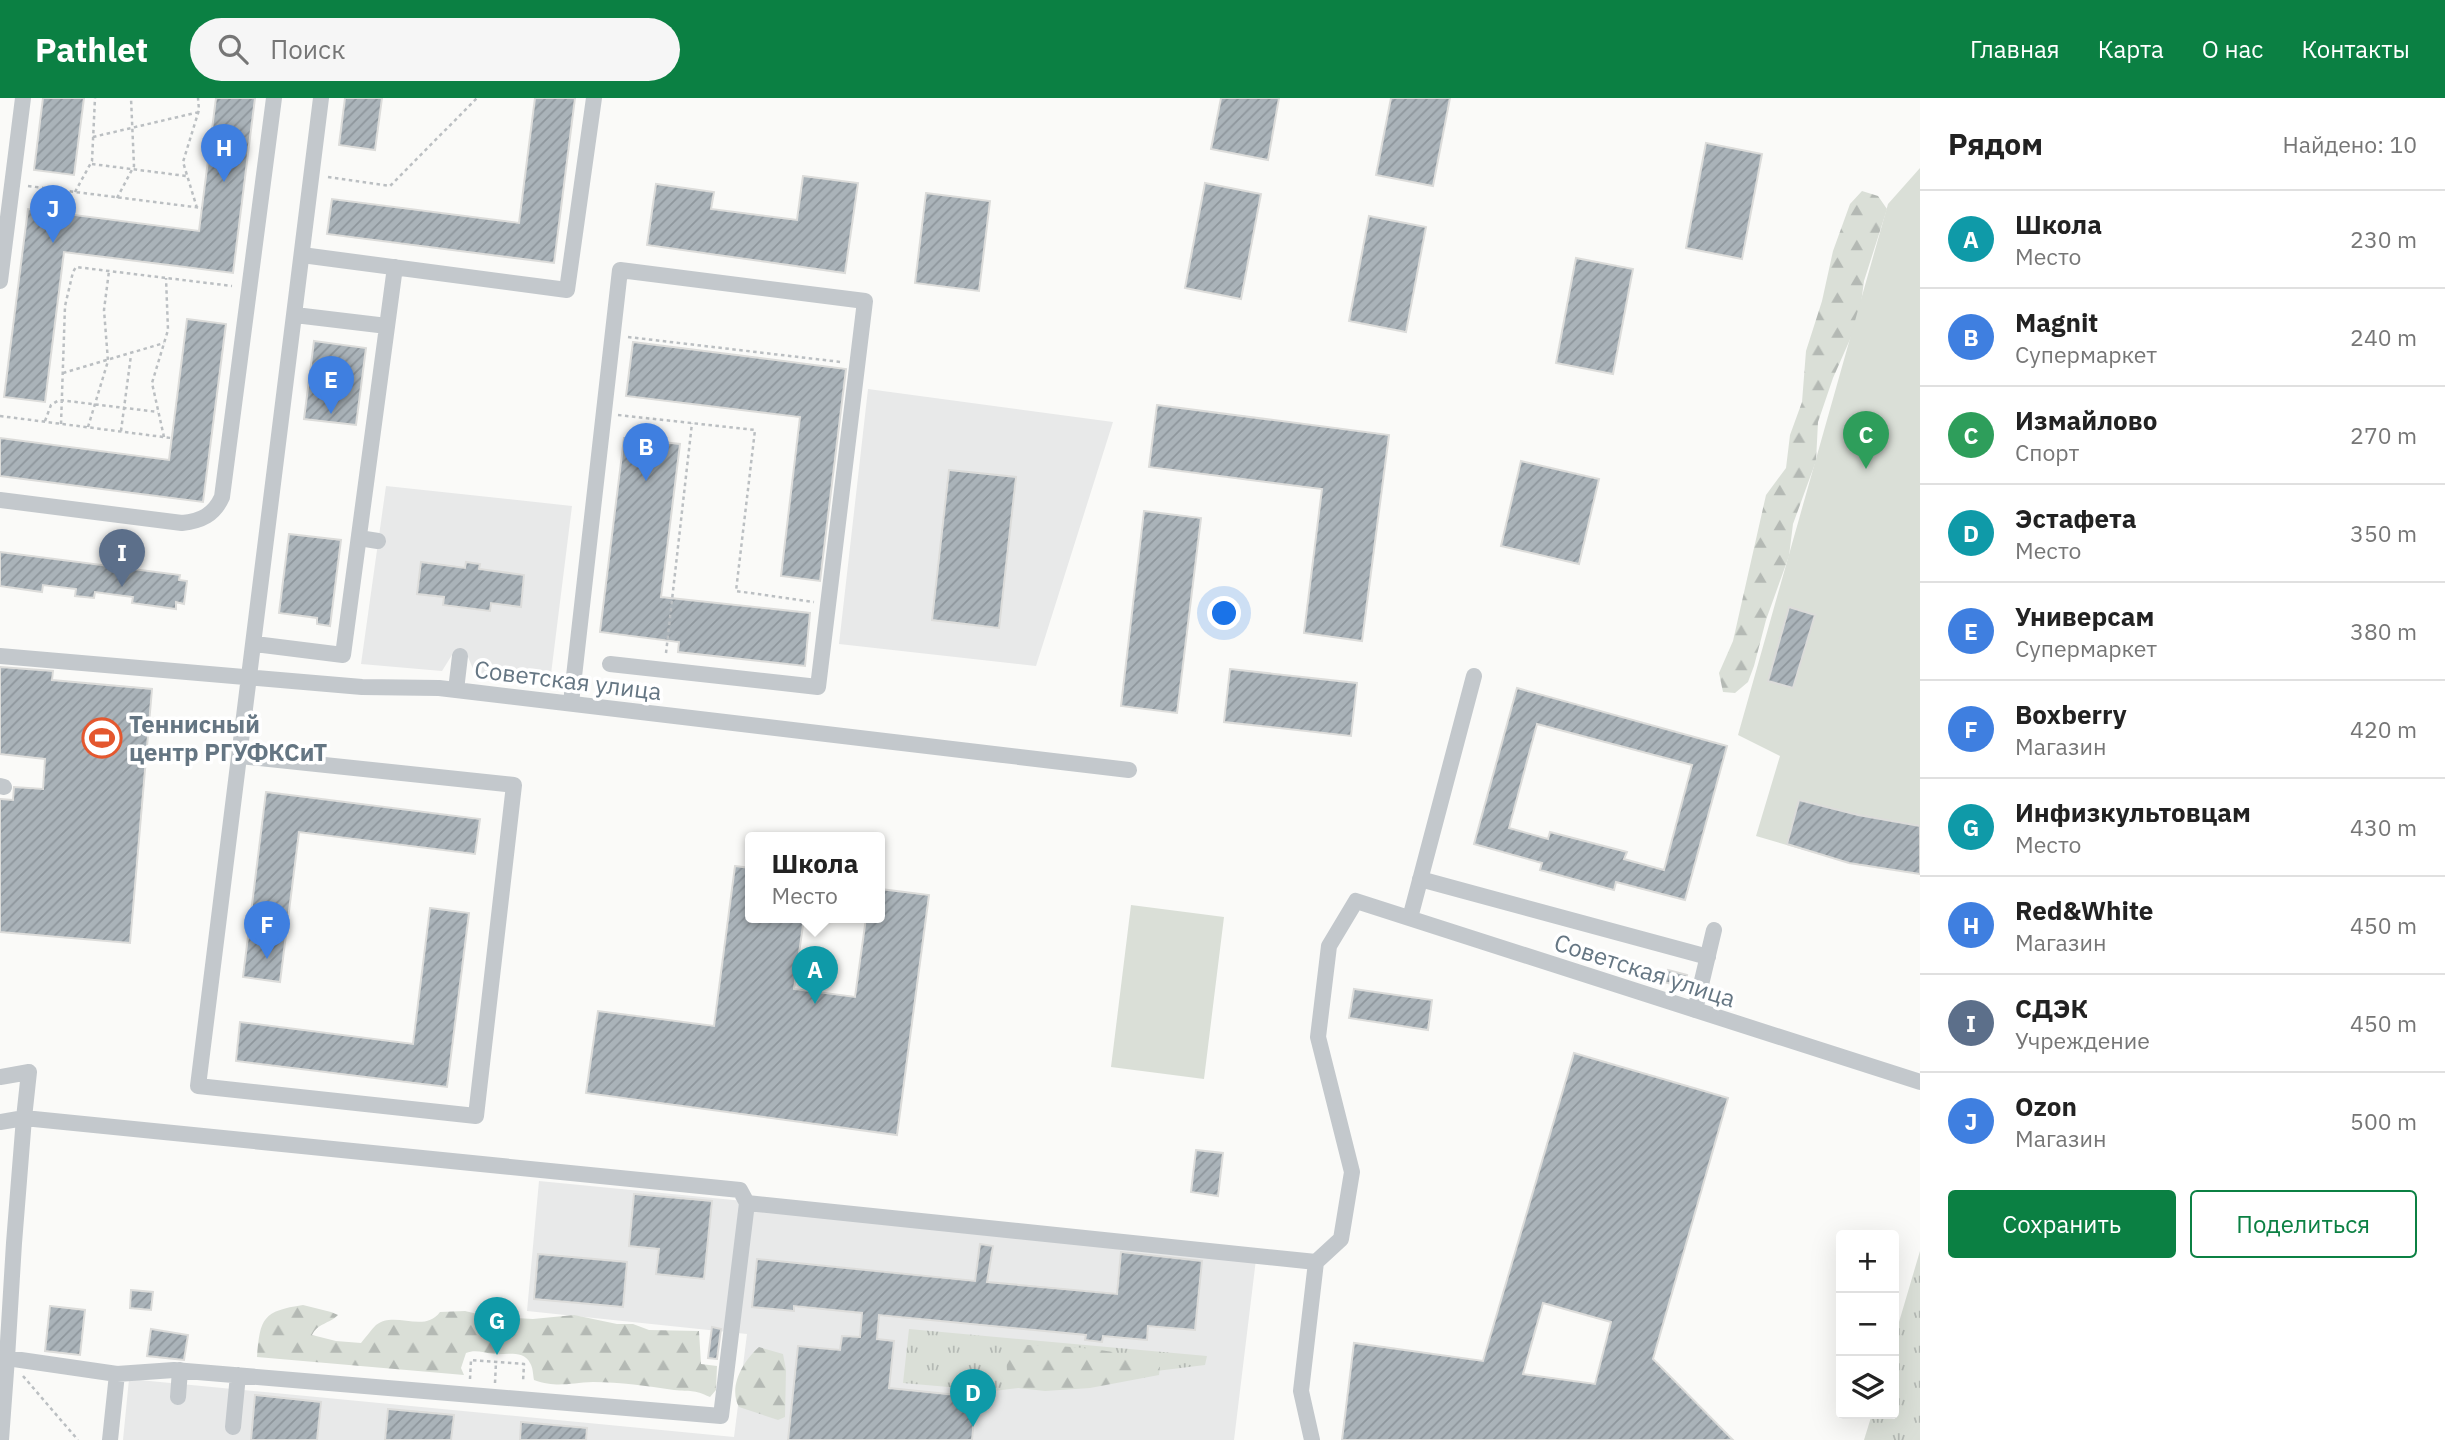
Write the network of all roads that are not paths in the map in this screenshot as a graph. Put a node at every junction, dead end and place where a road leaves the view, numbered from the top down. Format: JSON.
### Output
{"nodes":[{"id":1,"x":23,"y":98,"type":"edge"},
{"id":2,"x":274,"y":98,"type":"edge"},
{"id":3,"x":321,"y":98,"type":"edge"},
{"id":4,"x":594,"y":98,"type":"edge"},
{"id":5,"x":302,"y":255,"type":"junction"},
{"id":6,"x":395,"y":267,"type":"junction"},
{"id":7,"x":0,"y":281,"type":"edge"},
{"id":8,"x":295,"y":315,"type":"junction"},
{"id":9,"x":387,"y":326,"type":"junction"},
{"id":10,"x":0,"y":500,"type":"edge"},
{"id":11,"x":359,"y":538,"type":"junction"},
{"id":12,"x":379,"y":541,"type":"dead end"},
{"id":13,"x":255,"y":644,"type":"junction"},
{"id":14,"x":0,"y":656,"type":"edge"},
{"id":15,"x":460,"y":656,"type":"dead end"},
{"id":16,"x":610,"y":664,"type":"dead end"},
{"id":17,"x":1474,"y":676,"type":"dead end"},
{"id":18,"x":251,"y":677,"type":"junction"},
{"id":19,"x":456,"y":690,"type":"junction"},
{"id":20,"x":571,"y":703,"type":"junction"},
{"id":21,"x":240,"y":756,"type":"junction"},
{"id":22,"x":1129,"y":770,"type":"dead end"},
{"id":23,"x":1420,"y":879,"type":"junction"},
{"id":24,"x":1410,"y":918,"type":"junction"},
{"id":25,"x":1714,"y":930,"type":"dead end"},
{"id":26,"x":1708,"y":957,"type":"junction"},
{"id":27,"x":1695,"y":1010,"type":"junction"},
{"id":28,"x":0,"y":1077,"type":"edge"},
{"id":29,"x":1920,"y":1082,"type":"edge"},
{"id":30,"x":24,"y":1118,"type":"junction"},
{"id":31,"x":0,"y":1122,"type":"edge"},
{"id":32,"x":747,"y":1203,"type":"junction"},
{"id":33,"x":7,"y":1256,"type":"edge"},
{"id":34,"x":1316,"y":1262,"type":"junction"},
{"id":35,"x":4,"y":1357,"type":"edge"},
{"id":36,"x":180,"y":1370,"type":"junction"},
{"id":37,"x":117,"y":1374,"type":"junction"},
{"id":38,"x":238,"y":1375,"type":"junction"},
{"id":39,"x":178,"y":1397,"type":"dead end"},
{"id":40,"x":233,"y":1427,"type":"dead end"},
{"id":41,"x":1,"y":1440,"type":"edge"},
{"id":42,"x":110,"y":1440,"type":"edge"},
{"id":43,"x":1312,"y":1440,"type":"edge"}],
"edges":[{"from":1,"to":7,"type":"street"},
{"from":2,"to":10,"type":"street"},
{"from":3,"to":5,"type":"street"},
{"from":4,"to":6,"type":"street"},
{"from":5,"to":6,"type":"street"},
{"from":5,"to":8,"type":"street"},
{"from":6,"to":9,"type":"street"},
{"from":8,"to":9,"type":"street"},
{"from":8,"to":13,"type":"street"},
{"from":9,"to":11,"type":"street"},
{"from":11,"to":12,"type":"street"},
{"from":11,"to":13,"type":"street"},
{"from":13,"to":18,"type":"street"},
{"from":14,"to":18,"type":"street","name":"Советская улица"},
{"from":15,"to":19,"type":"street"},
{"from":16,"to":20,"type":"street"},
{"from":17,"to":23,"type":"street"},
{"from":18,"to":19,"type":"street","name":"Советская улица"},
{"from":18,"to":21,"type":"street"},
{"from":19,"to":20,"type":"street","name":"Советская улица"},
{"from":20,"to":22,"type":"street","name":"Советская улица"},
{"from":21,"to":21,"type":"street"},
{"from":23,"to":24,"type":"street"},
{"from":23,"to":26,"type":"street"},
{"from":24,"to":27,"type":"street","name":"Советская улица"},
{"from":24,"to":34,"type":"street","name":"Советская улица"},
{"from":25,"to":26,"type":"street"},
{"from":26,"to":27,"type":"street"},
{"from":27,"to":29,"type":"street","name":"Советская улица"},
{"from":28,"to":30,"type":"street"},
{"from":30,"to":31,"type":"street"},
{"from":30,"to":32,"type":"street"},
{"from":30,"to":33,"type":"street"},
{"from":32,"to":34,"type":"street"},
{"from":32,"to":38,"type":"street"},
{"from":33,"to":35,"type":"street"},
{"from":34,"to":43,"type":"street"},
{"from":35,"to":37,"type":"street"},
{"from":35,"to":41,"type":"street"},
{"from":36,"to":37,"type":"street"},
{"from":36,"to":38,"type":"street"},
{"from":36,"to":39,"type":"street"},
{"from":37,"to":42,"type":"street"},
{"from":38,"to":40,"type":"street"}]}
